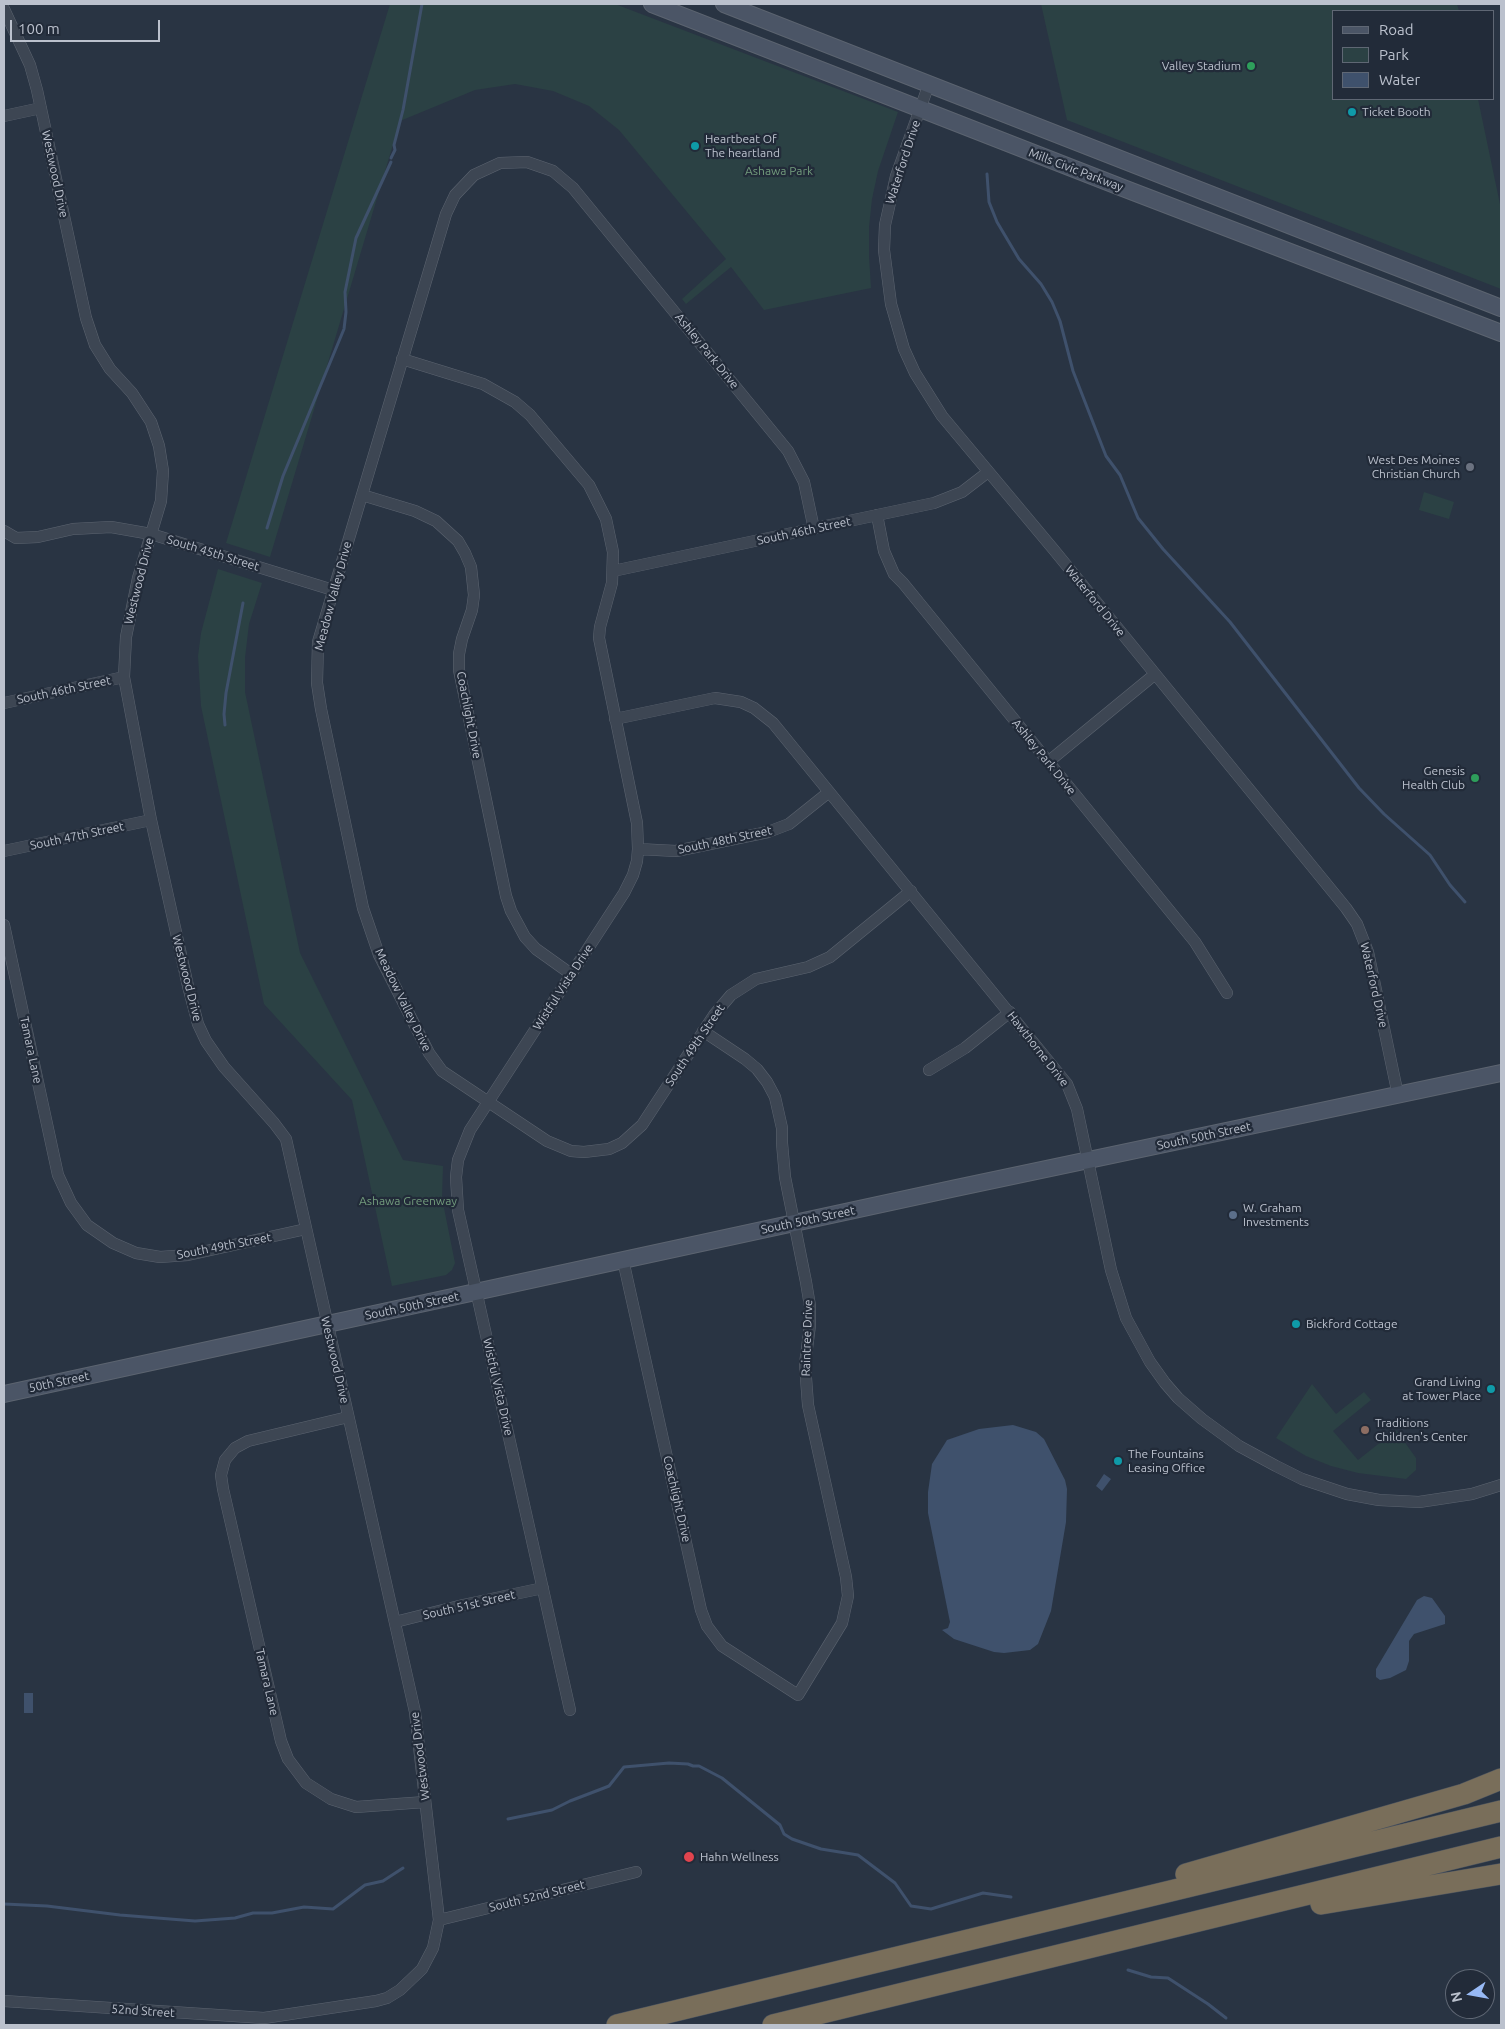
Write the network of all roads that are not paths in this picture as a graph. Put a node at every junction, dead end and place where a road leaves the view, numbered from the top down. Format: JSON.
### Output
{"nodes":[{"id":1,"x":652,"y":4,"type":"edge"},
{"id":2,"x":724,"y":4,"type":"edge"},
{"id":3,"x":4,"y":9,"type":"edge"},
{"id":4,"x":929,"y":84,"type":"junction"},
{"id":5,"x":41,"y":108,"type":"junction"},
{"id":6,"x":921,"y":109,"type":"junction"},
{"id":7,"x":4,"y":116,"type":"edge"},
{"id":8,"x":573,"y":188,"type":"joint"},
{"id":9,"x":1501,"y":308,"type":"edge"},
{"id":10,"x":1501,"y":332,"type":"edge"},
{"id":11,"x":402,"y":359,"type":"junction"},
{"id":12,"x":988,"y":472,"type":"junction"},
{"id":13,"x":362,"y":495,"type":"junction"},
{"id":14,"x":877,"y":515,"type":"junction"},
{"id":15,"x":814,"y":528,"type":"junction"},
{"id":16,"x":4,"y":531,"type":"edge"},
{"id":17,"x":150,"y":534,"type":"junction"},
{"id":18,"x":613,"y":571,"type":"junction"},
{"id":19,"x":333,"y":590,"type":"junction"},
{"id":20,"x":1154,"y":675,"type":"junction"},
{"id":21,"x":124,"y":677,"type":"junction"},
{"id":22,"x":4,"y":703,"type":"edge"},
{"id":23,"x":614,"y":719,"type":"junction"},
{"id":24,"x":1048,"y":762,"type":"junction"},
{"id":25,"x":829,"y":792,"type":"junction"},
{"id":26,"x":151,"y":820,"type":"junction"},
{"id":27,"x":638,"y":849,"type":"junction"},
{"id":28,"x":4,"y":852,"type":"edge"},
{"id":29,"x":910,"y":891,"type":"junction"},
{"id":30,"x":4,"y":925,"type":"edge"},
{"id":31,"x":571,"y":974,"type":"junction"},
{"id":32,"x":1227,"y":993,"type":"dead end"},
{"id":33,"x":1010,"y":1012,"type":"junction"},
{"id":34,"x":703,"y":1032,"type":"junction"},
{"id":35,"x":929,"y":1070,"type":"dead end"},
{"id":36,"x":1501,"y":1073,"type":"edge"},
{"id":37,"x":1398,"y":1094,"type":"junction"},
{"id":38,"x":488,"y":1102,"type":"junction"},
{"id":39,"x":1088,"y":1160,"type":"junction"},
{"id":40,"x":58,"y":1175,"type":"joint"},
{"id":41,"x":794,"y":1224,"type":"junction"},
{"id":42,"x":306,"y":1229,"type":"junction"},
{"id":43,"x":623,"y":1260,"type":"junction"},
{"id":44,"x":477,"y":1292,"type":"junction"},
{"id":45,"x":326,"y":1324,"type":"junction"},
{"id":46,"x":115,"y":1370,"type":"joint"},
{"id":47,"x":4,"y":1394,"type":"edge"},
{"id":48,"x":348,"y":1417,"type":"junction"},
{"id":49,"x":1501,"y":1485,"type":"edge"},
{"id":50,"x":543,"y":1588,"type":"junction"},
{"id":51,"x":395,"y":1622,"type":"junction"},
{"id":52,"x":798,"y":1695,"type":"joint"},
{"id":53,"x":570,"y":1710,"type":"dead end"},
{"id":54,"x":1501,"y":1779,"type":"edge"},
{"id":55,"x":425,"y":1802,"type":"junction"},
{"id":56,"x":1501,"y":1811,"type":"edge"},
{"id":57,"x":1501,"y":1846,"type":"edge"},
{"id":58,"x":636,"y":1872,"type":"dead end"},
{"id":59,"x":1501,"y":1874,"type":"edge"},
{"id":60,"x":1091,"y":1912,"type":"junction"},
{"id":61,"x":1234,"y":1912,"type":"junction"},
{"id":62,"x":439,"y":1920,"type":"junction"},
{"id":63,"x":434,"y":1943,"type":"joint"},
{"id":64,"x":4,"y":2001,"type":"edge"},
{"id":65,"x":617,"y":2025,"type":"edge"},
{"id":66,"x":773,"y":2025,"type":"edge"}],
"edges":[{"from":1,"to":6,"type":"main road","name":"Mills Civic Parkway"},
{"from":2,"to":4,"type":"main road","name":"Mills Civic Parkway"},
{"from":3,"to":5,"type":"street","name":"Westwood Drive"},
{"from":4,"to":6,"type":"street","name":"Waterford Drive"},
{"from":4,"to":9,"type":"main road","name":"Mills Civic Parkway"},
{"from":5,"to":7,"type":"street"},
{"from":5,"to":17,"type":"street","name":"Westwood Drive"},
{"from":6,"to":10,"type":"main road","name":"Mills Civic Parkway"},
{"from":6,"to":12,"type":"street","name":"Waterford Drive"},
{"from":8,"to":11,"type":"street","name":"Meadow Valley Drive"},
{"from":8,"to":15,"type":"street","name":"Ashley Park Drive"},
{"from":11,"to":13,"type":"street","name":"Meadow Valley Drive"},
{"from":11,"to":18,"type":"street","name":"Wistful Vista Drive"},
{"from":12,"to":14,"type":"street","name":"South 46th Street"},
{"from":12,"to":20,"type":"street","name":"Waterford Drive"},
{"from":13,"to":19,"type":"street","name":"Meadow Valley Drive"},
{"from":13,"to":31,"type":"street","name":"Coachlight Drive"},
{"from":14,"to":15,"type":"street","name":"South 46th Street"},
{"from":14,"to":24,"type":"street","name":"Ashley Park Drive"},
{"from":15,"to":18,"type":"street","name":"South 46th Street"},
{"from":16,"to":17,"type":"street","name":"South 45th Street"},
{"from":17,"to":19,"type":"street","name":"South 45th Street"},
{"from":17,"to":21,"type":"street","name":"Westwood Drive"},
{"from":18,"to":23,"type":"street","name":"Wistful Vista Drive"},
{"from":19,"to":38,"type":"street","name":"Meadow Valley Drive"},
{"from":20,"to":24,"type":"street"},
{"from":20,"to":37,"type":"street","name":"Waterford Drive"},
{"from":21,"to":22,"type":"street","name":"South 46th Street"},
{"from":21,"to":26,"type":"street","name":"Westwood Drive"},
{"from":23,"to":25,"type":"street","name":"Hawthorne Drive"},
{"from":23,"to":27,"type":"street","name":"Wistful Vista Drive"},
{"from":24,"to":32,"type":"street","name":"Ashley Park Drive"},
{"from":25,"to":27,"type":"street","name":"South 48th Street"},
{"from":25,"to":29,"type":"street","name":"Hawthorne Drive"},
{"from":26,"to":28,"type":"street","name":"South 47th Street"},
{"from":26,"to":42,"type":"street","name":"Westwood Drive"},
{"from":27,"to":31,"type":"street","name":"Wistful Vista Drive"},
{"from":29,"to":33,"type":"street","name":"Hawthorne Drive"},
{"from":29,"to":34,"type":"street","name":"South 49th Street"},
{"from":30,"to":40,"type":"street","name":"Tamara Lane"},
{"from":31,"to":38,"type":"street","name":"Wistful Vista Drive"},
{"from":33,"to":35,"type":"street"},
{"from":33,"to":39,"type":"street","name":"Hawthorne Drive"},
{"from":34,"to":38,"type":"street","name":"South 49th Street"},
{"from":34,"to":41,"type":"street","name":"Raintree Drive"},
{"from":36,"to":37,"type":"main road","name":"South 50th Street"},
{"from":37,"to":39,"type":"main road","name":"South 50th Street"},
{"from":38,"to":44,"type":"street","name":"Wistful Vista Drive"},
{"from":39,"to":41,"type":"main road","name":"South 50th Street"},
{"from":39,"to":49,"type":"street","name":"Hawthorne Drive"},
{"from":40,"to":42,"type":"street","name":"South 49th Street"},
{"from":41,"to":43,"type":"main road","name":"South 50th Street"},
{"from":41,"to":52,"type":"street","name":"Raintree Drive"},
{"from":42,"to":45,"type":"street","name":"Westwood Drive"},
{"from":43,"to":44,"type":"main road","name":"South 50th Street"},
{"from":43,"to":52,"type":"street","name":"Coachlight Drive"},
{"from":44,"to":45,"type":"main road","name":"South 50th Street"},
{"from":44,"to":50,"type":"street","name":"Wistful Vista Drive"},
{"from":45,"to":46,"type":"main road","name":"South 50th Street"},
{"from":45,"to":48,"type":"street","name":"Westwood Drive"},
{"from":46,"to":47,"type":"main road","name":"50th Street"},
{"from":48,"to":51,"type":"street","name":"Westwood Drive"},
{"from":48,"to":55,"type":"street","name":"Tamara Lane"},
{"from":50,"to":51,"type":"street","name":"South 51st Street"},
{"from":50,"to":53,"type":"street","name":"Wistful Vista Drive"},
{"from":51,"to":55,"type":"street","name":"Westwood Drive"},
{"from":54,"to":60,"type":"highway"},
{"from":55,"to":62,"type":"street","name":"Westwood Drive"},
{"from":56,"to":60,"type":"highway"},
{"from":57,"to":61,"type":"highway"},
{"from":58,"to":62,"type":"street","name":"South 52nd Street"},
{"from":59,"to":61,"type":"highway"},
{"from":60,"to":65,"type":"highway"},
{"from":61,"to":66,"type":"highway"},
{"from":62,"to":63,"type":"street","name":"Westwood Drive"},
{"from":63,"to":64,"type":"street","name":"52nd Street"}]}
